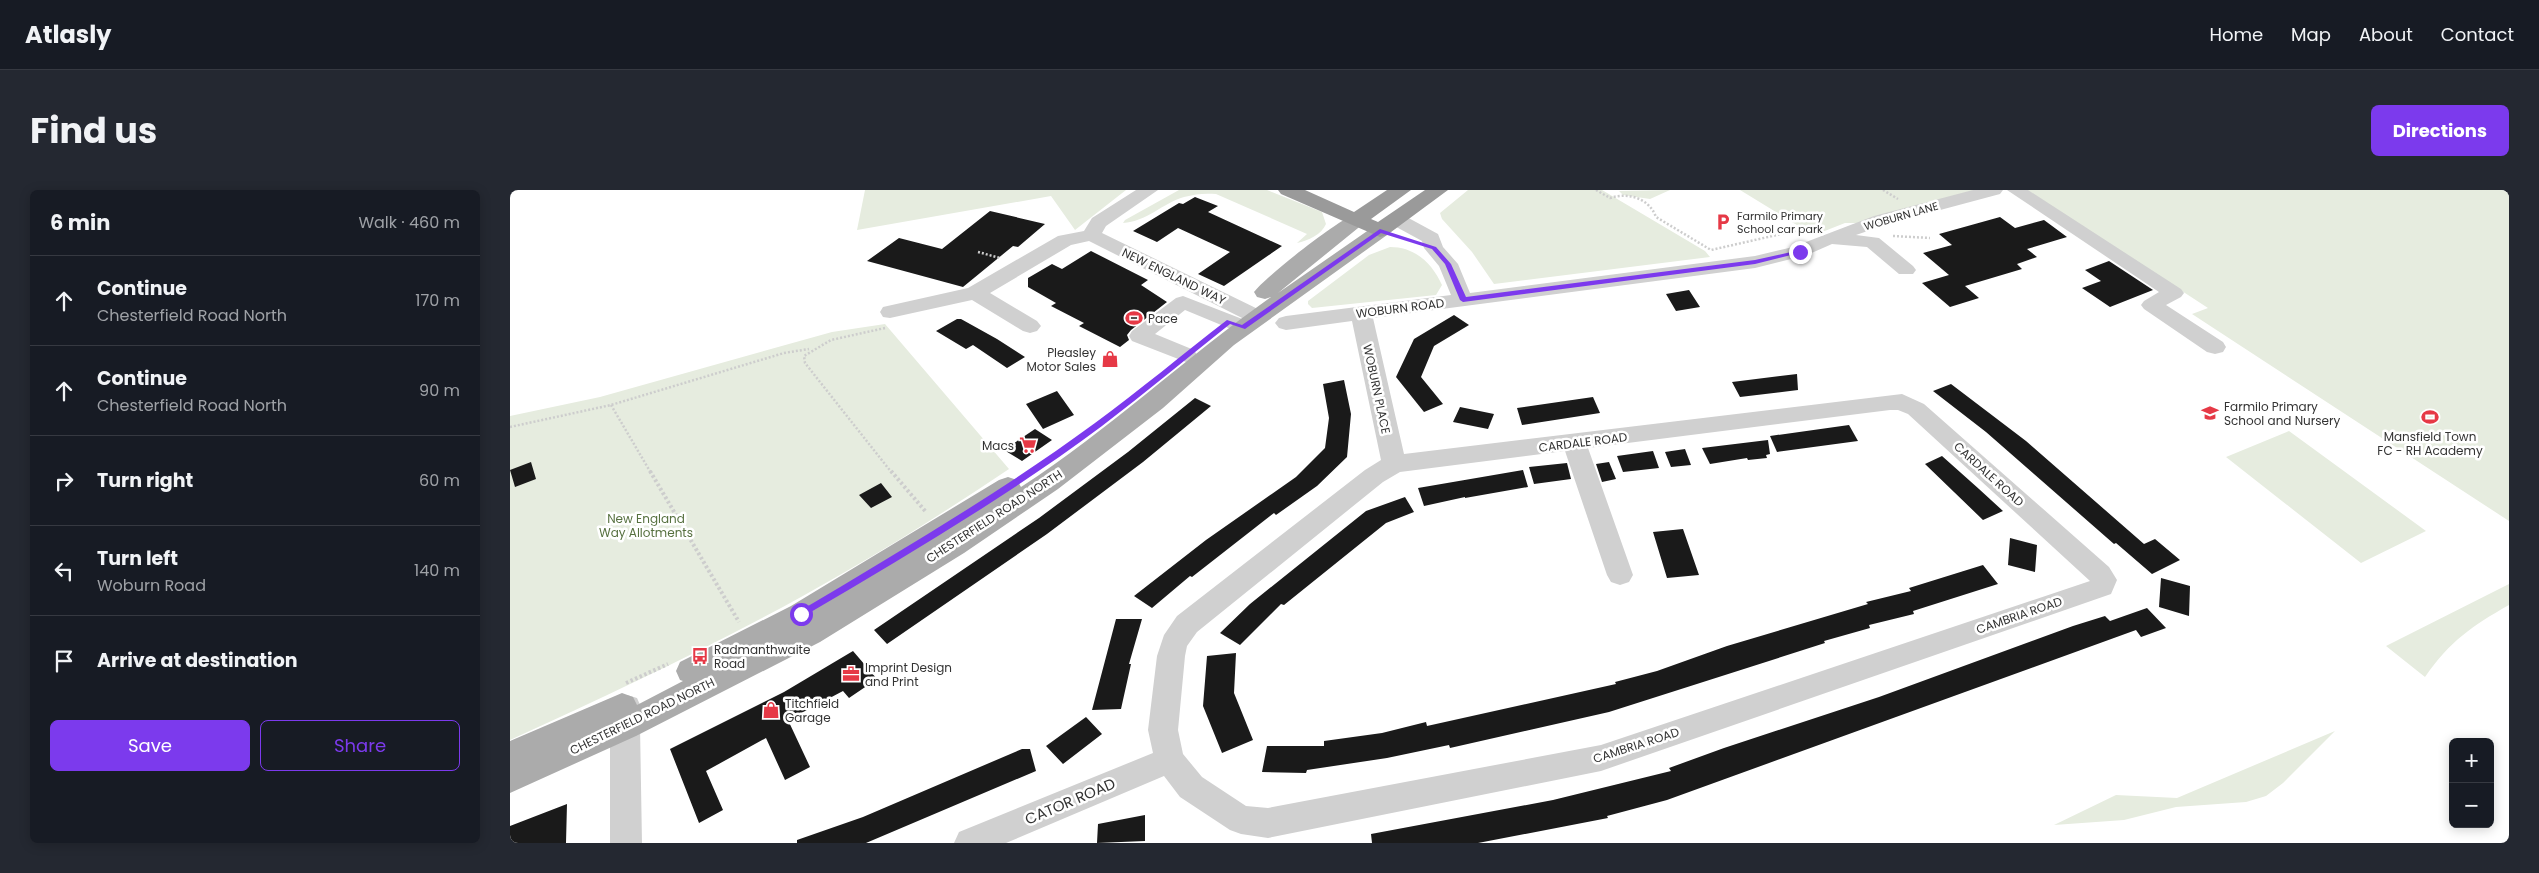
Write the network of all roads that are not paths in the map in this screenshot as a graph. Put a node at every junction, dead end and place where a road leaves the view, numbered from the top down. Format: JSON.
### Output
{"nodes":[{"id":1,"x":1149,"y":190,"type":"edge"},
{"id":2,"x":1288,"y":190,"type":"edge"},
{"id":3,"x":1324,"y":190,"type":"edge"},
{"id":4,"x":1401,"y":190,"type":"edge"},
{"id":5,"x":1438,"y":190,"type":"edge"},
{"id":6,"x":1994,"y":190,"type":"edge"},
{"id":7,"x":2016,"y":190,"type":"edge"},
{"id":8,"x":1363,"y":215,"type":"junction"},
{"id":9,"x":1388,"y":225,"type":"junction"},
{"id":10,"x":1091,"y":235,"type":"junction"},
{"id":11,"x":1831,"y":238,"type":"junction"},
{"id":12,"x":1906,"y":270,"type":"dead end"},
{"id":13,"x":975,"y":292,"type":"junction"},
{"id":14,"x":1463,"y":300,"type":"junction"},
{"id":15,"x":896,"y":311,"type":"road end"},
{"id":16,"x":1360,"y":313,"type":"junction"},
{"id":17,"x":1243,"y":319,"type":"junction"},
{"id":18,"x":1286,"y":323,"type":"dead end"},
{"id":19,"x":1030,"y":326,"type":"dead end"},
{"id":20,"x":2214,"y":346,"type":"dead end"},
{"id":21,"x":1186,"y":356,"type":"junction"},
{"id":22,"x":1574,"y":443,"type":"junction"},
{"id":23,"x":1394,"y":464,"type":"junction"},
{"id":24,"x":1620,"y":575,"type":"dead end"},
{"id":25,"x":2104,"y":580,"type":"joint"},
{"id":26,"x":625,"y":705,"type":"junction"},
{"id":27,"x":510,"y":756,"type":"edge"},
{"id":28,"x":1169,"y":760,"type":"junction"},
{"id":29,"x":510,"y":778,"type":"edge"},
{"id":30,"x":626,"y":843,"type":"edge"},
{"id":31,"x":970,"y":843,"type":"edge"}],
"edges":[{"from":1,"to":10,"type":"street"},
{"from":2,"to":8,"type":"highway"},
{"from":3,"to":8,"type":"highway"},
{"from":4,"to":8,"type":"highway","name":"CHESTERFIELD ROAD NORTH"},
{"from":5,"to":9,"type":"highway","name":"CHESTERFIELD ROAD NORTH"},
{"from":6,"to":11,"type":"street","name":"WOBURN LANE"},
{"from":7,"to":20,"type":"street"},
{"from":8,"to":9,"type":"highway"},
{"from":8,"to":17,"type":"main road","name":"CHESTERFIELD ROAD NORTH"},
{"from":9,"to":14,"type":"street"},
{"from":9,"to":17,"type":"main road","name":"CHESTERFIELD ROAD NORTH"},
{"from":10,"to":13,"type":"street"},
{"from":10,"to":17,"type":"street","name":"NEW ENGLAND WAY"},
{"from":11,"to":12,"type":"street"},
{"from":11,"to":14,"type":"street","name":"WOBURN ROAD"},
{"from":13,"to":15,"type":"street"},
{"from":13,"to":19,"type":"street"},
{"from":14,"to":16,"type":"street","name":"WOBURN ROAD"},
{"from":16,"to":18,"type":"street","name":"WOBURN ROAD"},
{"from":16,"to":23,"type":"street","name":"WOBURN PLACE"},
{"from":17,"to":21,"type":"main road","name":"CHESTERFIELD ROAD NORTH"},
{"from":17,"to":21,"type":"street"},
{"from":17,"to":26,"type":"main road","name":"CHESTERFIELD ROAD NORTH"},
{"from":21,"to":26,"type":"main road","name":"CHESTERFIELD ROAD NORTH"},
{"from":22,"to":23,"type":"street","name":"CARDALE ROAD"},
{"from":22,"to":24,"type":"street"},
{"from":22,"to":25,"type":"street","name":"CARDALE ROAD"},
{"from":23,"to":28,"type":"street","name":"CARDALE ROAD"},
{"from":25,"to":28,"type":"street","name":"CAMBRIA ROAD"},
{"from":26,"to":27,"type":"main road","name":"CHESTERFIELD ROAD NORTH"},
{"from":26,"to":29,"type":"main road","name":"CHESTERFIELD ROAD NORTH"},
{"from":26,"to":30,"type":"street"},
{"from":28,"to":31,"type":"street","name":"CATOR ROAD"}]}
